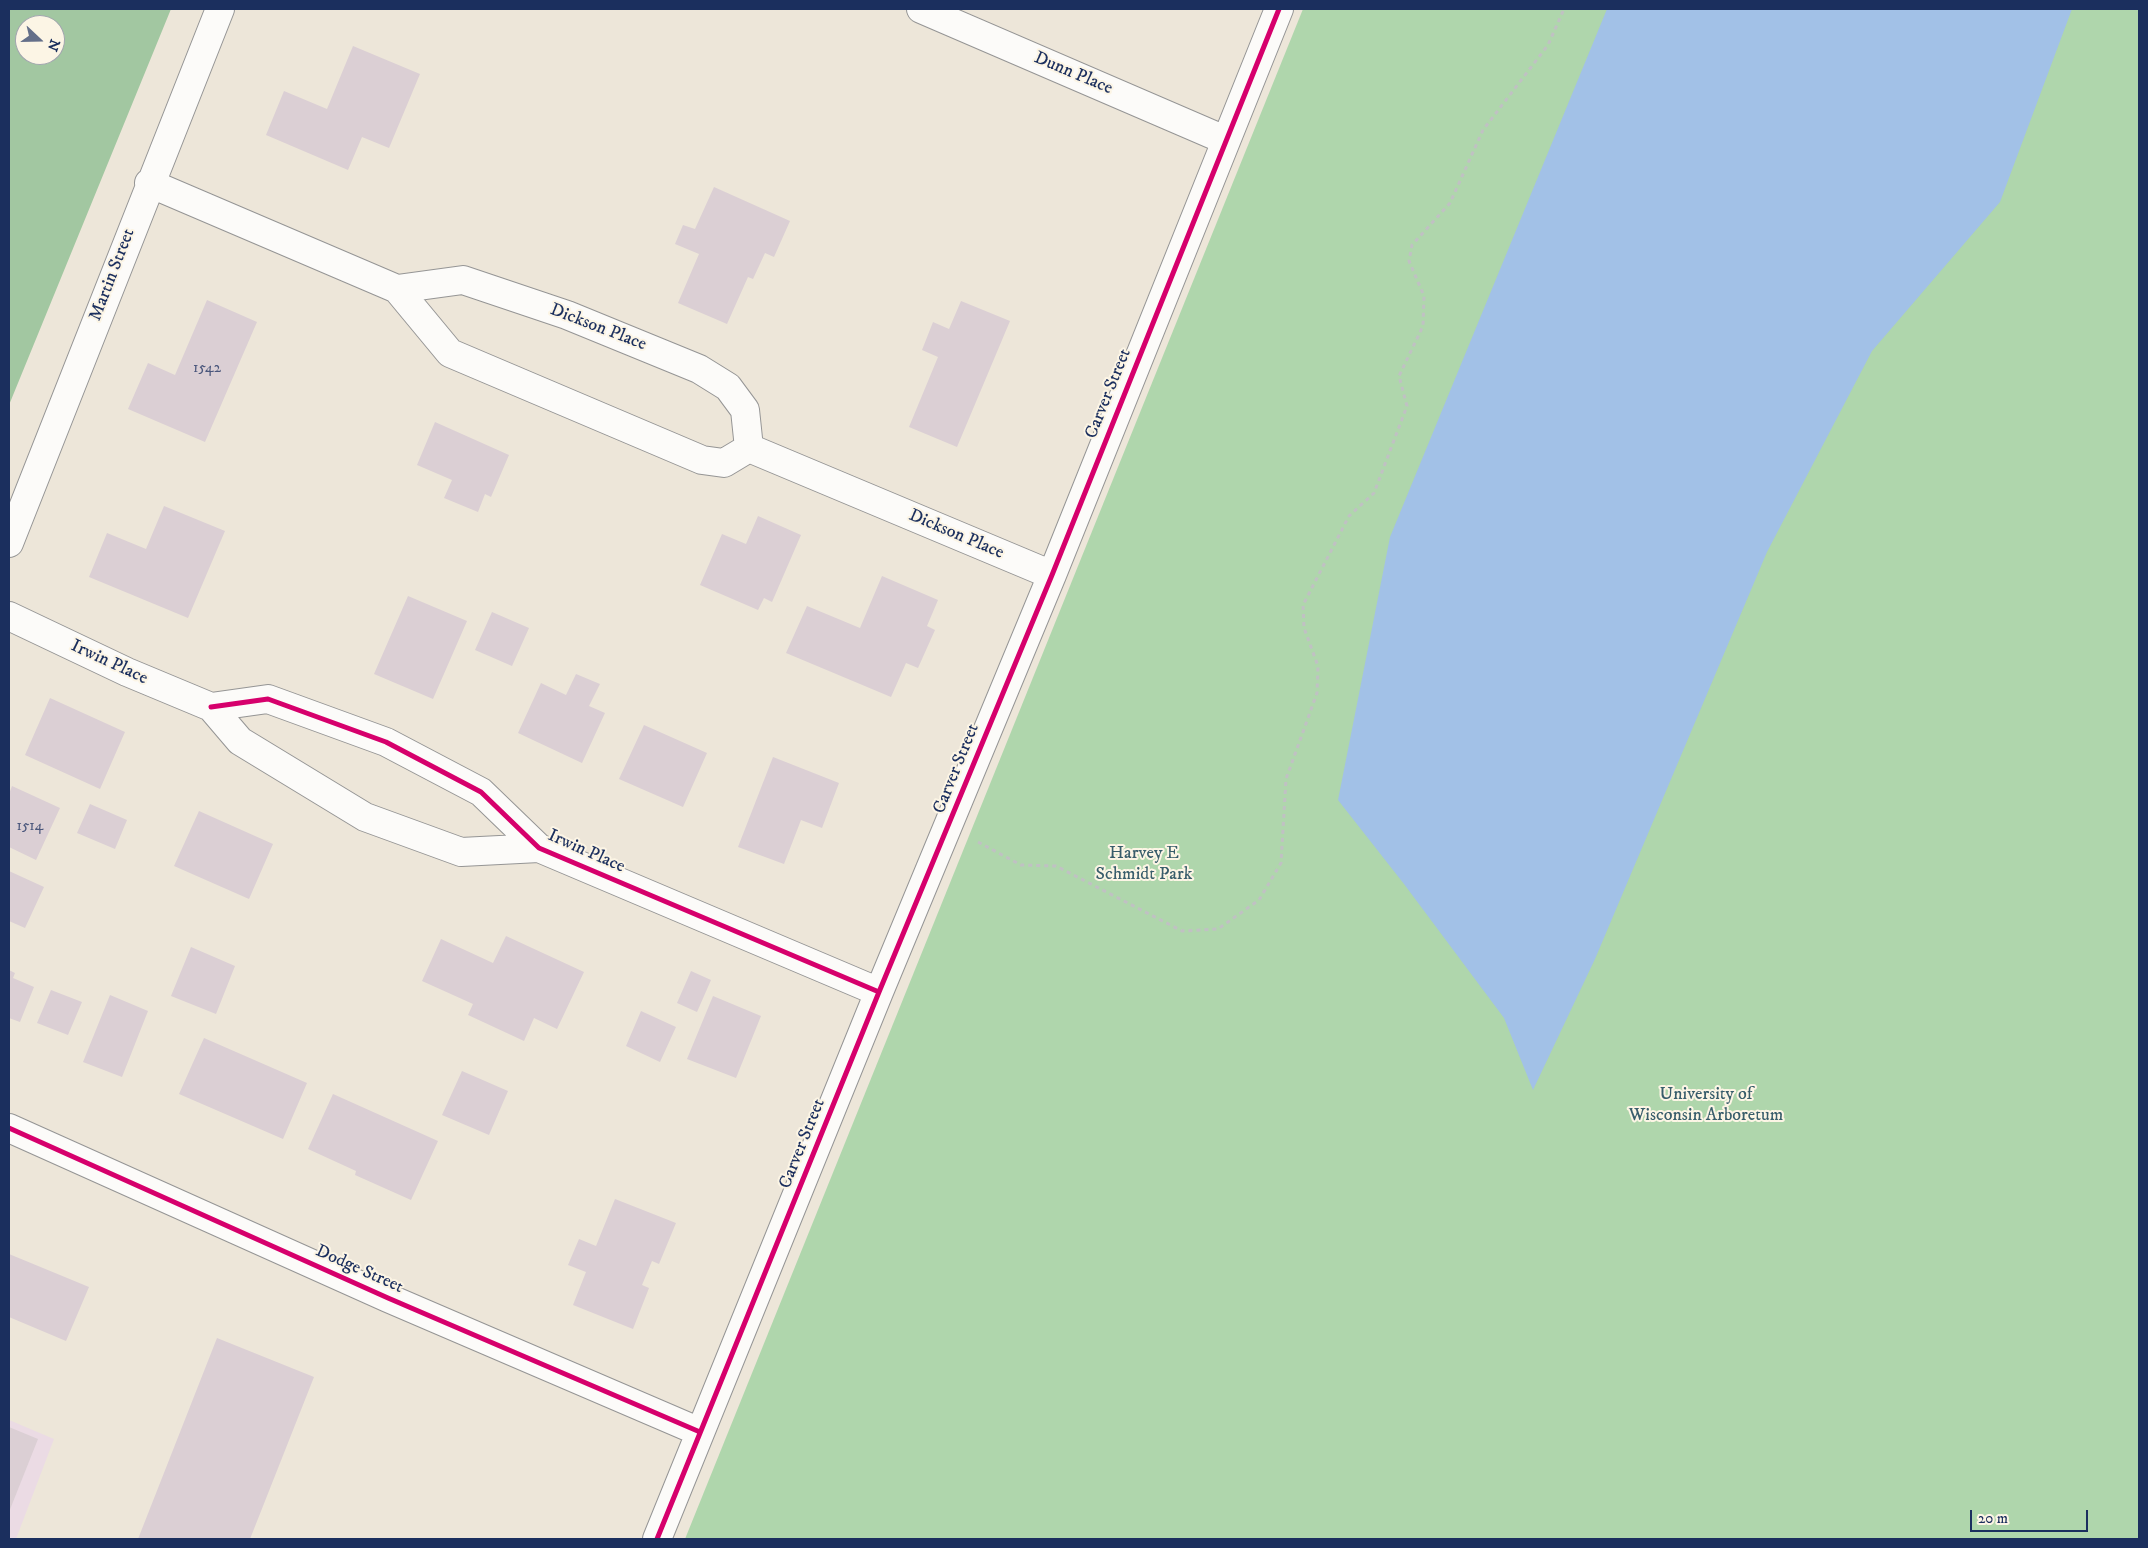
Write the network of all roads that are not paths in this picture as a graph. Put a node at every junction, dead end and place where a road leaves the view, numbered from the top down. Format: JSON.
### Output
{"nodes":[{"id":1,"x":220,"y":9,"type":"edge"},
{"id":2,"x":921,"y":9,"type":"edge"},
{"id":3,"x":1279,"y":9,"type":"edge"},
{"id":4,"x":1225,"y":140,"type":"junction"},
{"id":5,"x":150,"y":182,"type":"junction"},
{"id":6,"x":397,"y":289,"type":"junction"},
{"id":7,"x":749,"y":448,"type":"junction"},
{"id":8,"x":9,"y":543,"type":"edge"},
{"id":9,"x":1052,"y":575,"type":"junction"},
{"id":10,"x":9,"y":616,"type":"edge"},
{"id":11,"x":211,"y":707,"type":"junction"},
{"id":12,"x":539,"y":848,"type":"junction"},
{"id":13,"x":879,"y":992,"type":"junction"},
{"id":14,"x":9,"y":1128,"type":"edge"},
{"id":15,"x":700,"y":1432,"type":"junction"},
{"id":16,"x":657,"y":1539,"type":"edge"}],
"edges":[{"from":1,"to":5,"type":"street","name":"Martin Street"},
{"from":2,"to":4,"type":"street","name":"Dunn Place"},
{"from":3,"to":4,"type":"street","name":"Carver Street"},
{"from":4,"to":9,"type":"street","name":"Carver Street"},
{"from":5,"to":6,"type":"street"},
{"from":5,"to":8,"type":"street","name":"Martin Street"},
{"from":6,"to":7,"type":"street"},
{"from":6,"to":7,"type":"street","name":"Dickson Place"},
{"from":7,"to":9,"type":"street","name":"Dickson Place"},
{"from":9,"to":13,"type":"street","name":"Carver Street"},
{"from":10,"to":11,"type":"street","name":"Irwin Place"},
{"from":11,"to":12,"type":"street","name":"Irwin Place"},
{"from":11,"to":12,"type":"street","name":"Irwin Place"},
{"from":12,"to":13,"type":"street","name":"Irwin Place"},
{"from":13,"to":15,"type":"street","name":"Carver Street"},
{"from":14,"to":15,"type":"street","name":"Dodge Street"},
{"from":15,"to":16,"type":"street","name":"Carver Street"}]}
